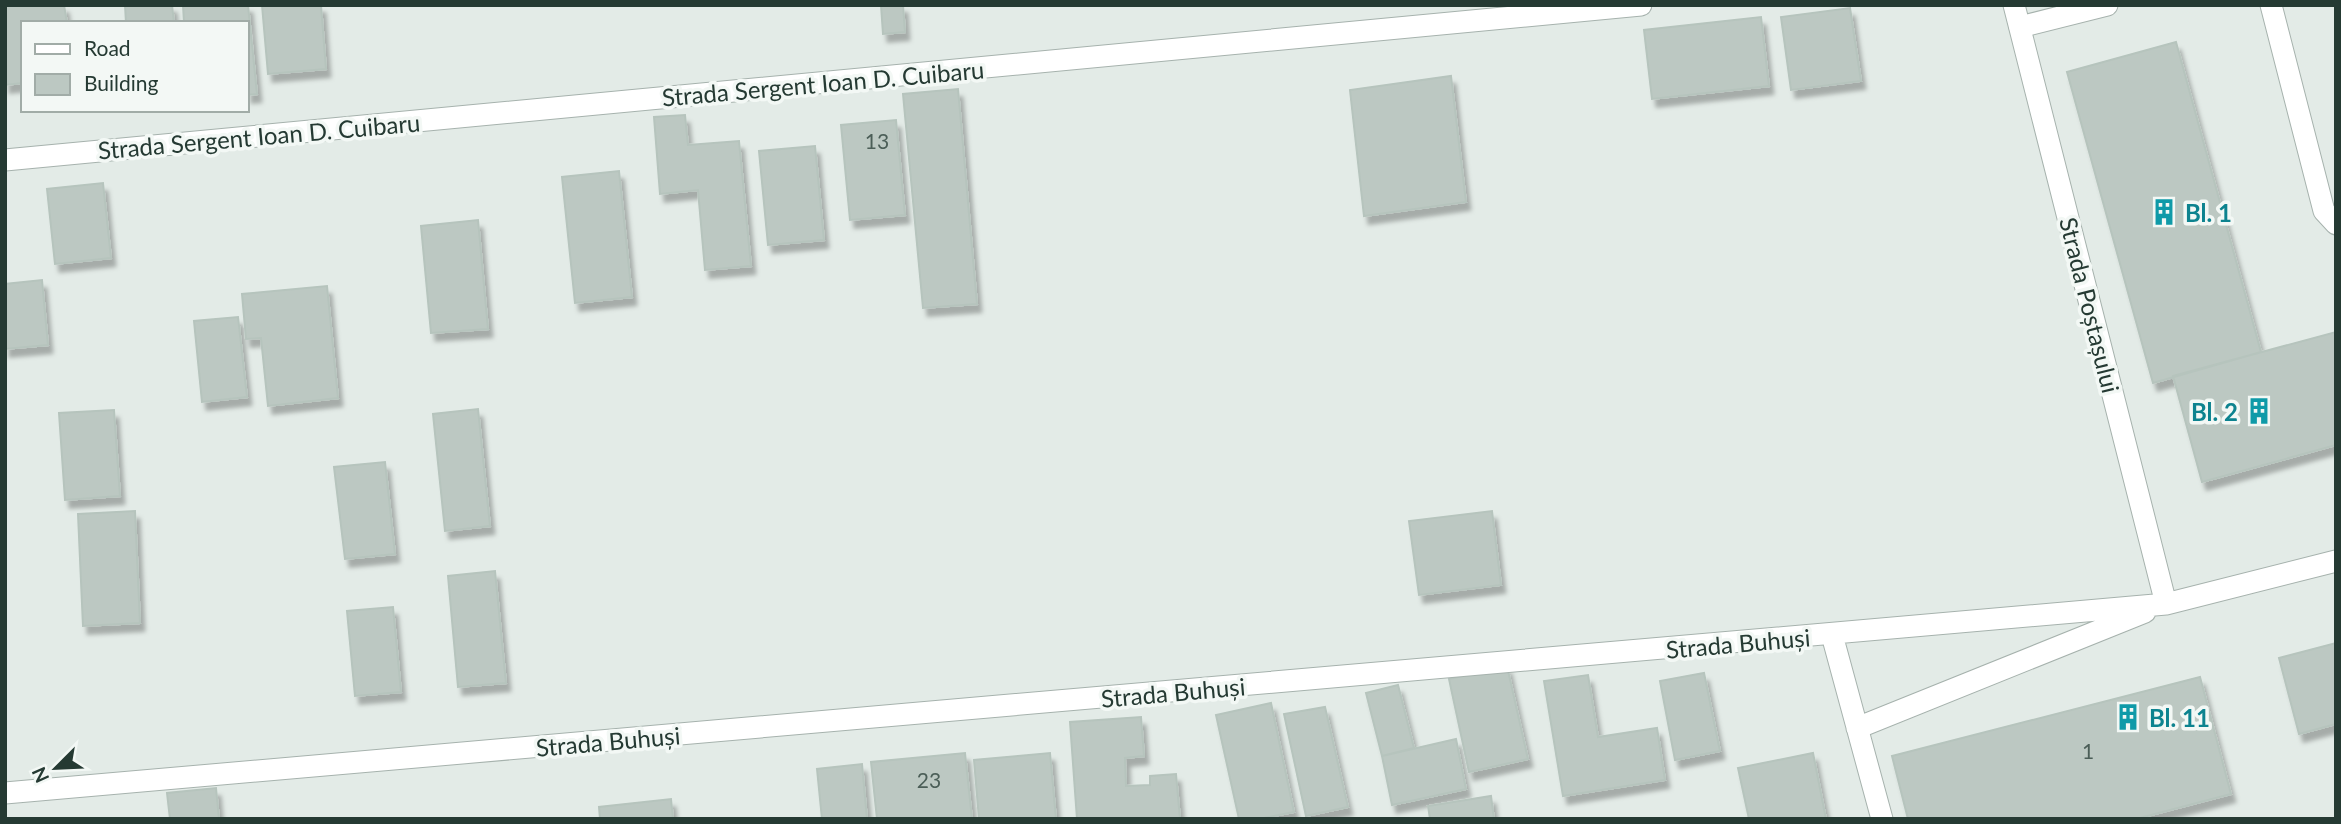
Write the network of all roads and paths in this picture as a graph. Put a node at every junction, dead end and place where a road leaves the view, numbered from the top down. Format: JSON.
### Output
{"nodes":[{"id":1,"x":1641,"y":5,"type":"edge"},
{"id":2,"x":2014,"y":5,"type":"edge"},
{"id":3,"x":2107,"y":5,"type":"edge"},
{"id":4,"x":2271,"y":5,"type":"edge"},
{"id":5,"x":2020,"y":27,"type":"junction"},
{"id":6,"x":5,"y":160,"type":"edge"},
{"id":7,"x":2336,"y":224,"type":"edge"},
{"id":8,"x":2336,"y":561,"type":"edge"},
{"id":9,"x":2166,"y":604,"type":"junction"},
{"id":10,"x":1832,"y":635,"type":"junction"},
{"id":11,"x":1857,"y":728,"type":"junction"},
{"id":12,"x":5,"y":793,"type":"edge"},
{"id":13,"x":1882,"y":819,"type":"edge"}],
"edges":[{"from":1,"to":6,"type":"street","name":"Strada Sergent Ioan D. Cuibaru"},
{"from":2,"to":5,"type":"street","name":"Strada Poștașului"},
{"from":3,"to":5,"type":"street"},
{"from":4,"to":7,"type":"street"},
{"from":5,"to":9,"type":"street","name":"Strada Poștașului"},
{"from":8,"to":9,"type":"street","name":"Strada Buhuși"},
{"from":9,"to":10,"type":"street","name":"Strada Buhuși"},
{"from":9,"to":11,"type":"street"},
{"from":10,"to":11,"type":"street"},
{"from":10,"to":12,"type":"street","name":"Strada Buhuși"},
{"from":11,"to":13,"type":"street"}]}
